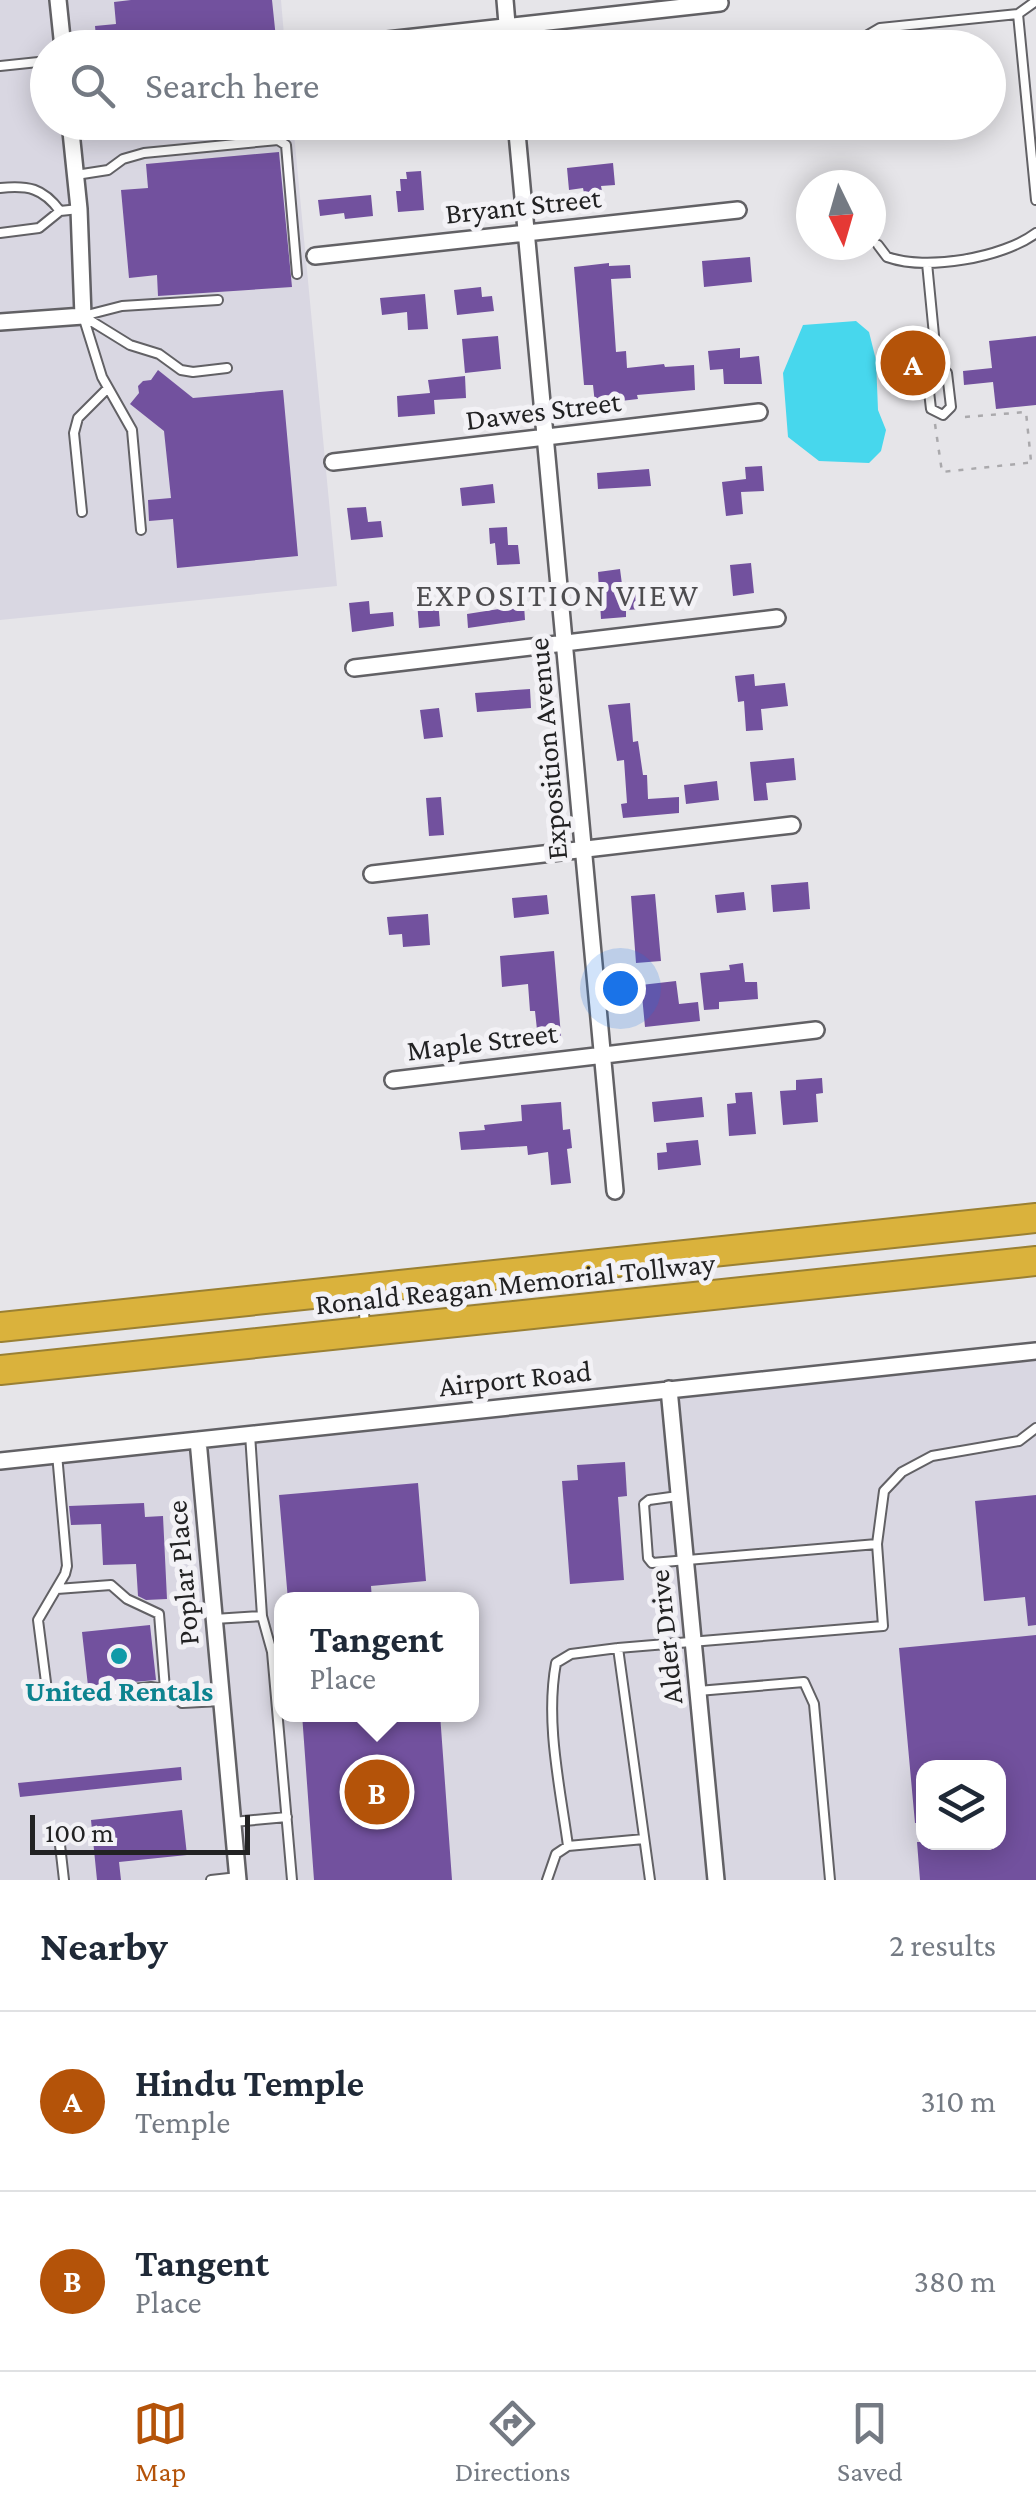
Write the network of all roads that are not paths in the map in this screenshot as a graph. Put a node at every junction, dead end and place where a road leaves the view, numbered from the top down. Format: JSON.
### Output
{"nodes":[{"id":1,"x":58,"y":0,"type":"edge"},
{"id":2,"x":505,"y":0,"type":"edge"},
{"id":3,"x":1036,"y":1,"type":"edge"},
{"id":4,"x":720,"y":3,"type":"dead end"},
{"id":5,"x":1018,"y":14,"type":"junction"},
{"id":6,"x":508,"y":26,"type":"junction"},
{"id":7,"x":61,"y":30,"type":"edge"},
{"id":8,"x":473,"y":30,"type":"edge"},
{"id":9,"x":508,"y":30,"type":"edge"},
{"id":10,"x":877,"y":30,"type":"edge"},
{"id":11,"x":30,"y":63,"type":"edge"},
{"id":12,"x":0,"y":66,"type":"edge"},
{"id":13,"x":72,"y":140,"type":"edge"},
{"id":14,"x":518,"y":140,"type":"edge"},
{"id":15,"x":76,"y":175,"type":"junction"},
{"id":16,"x":0,"y":188,"type":"edge"},
{"id":17,"x":1036,"y":200,"type":"edge"},
{"id":18,"x":79,"y":209,"type":"junction"},
{"id":19,"x":738,"y":210,"type":"dead end"},
{"id":20,"x":60,"y":211,"type":"junction"},
{"id":21,"x":526,"y":232,"type":"junction"},
{"id":22,"x":0,"y":233,"type":"edge"},
{"id":23,"x":1036,"y":233,"type":"edge"},
{"id":24,"x":886,"y":255,"type":"edge"},
{"id":25,"x":315,"y":256,"type":"dead end"},
{"id":26,"x":927,"y":262,"type":"junction"},
{"id":27,"x":297,"y":274,"type":"dead end"},
{"id":28,"x":218,"y":300,"type":"dead end"},
{"id":29,"x":84,"y":316,"type":"junction"},
{"id":30,"x":0,"y":322,"type":"edge"},
{"id":31,"x":937,"y":366,"type":"junction"},
{"id":32,"x":227,"y":368,"type":"dead end"},
{"id":33,"x":108,"y":388,"type":"junction"},
{"id":34,"x":759,"y":412,"type":"dead end"},
{"id":35,"x":545,"y":437,"type":"junction"},
{"id":36,"x":333,"y":462,"type":"dead end"},
{"id":37,"x":82,"y":512,"type":"dead end"},
{"id":38,"x":141,"y":530,"type":"dead end"},
{"id":39,"x":777,"y":618,"type":"dead end"},
{"id":40,"x":564,"y":643,"type":"junction"},
{"id":41,"x":354,"y":668,"type":"dead end"},
{"id":42,"x":792,"y":825,"type":"dead end"},
{"id":43,"x":584,"y":849,"type":"junction"},
{"id":44,"x":372,"y":874,"type":"dead end"},
{"id":45,"x":816,"y":1030,"type":"dead end"},
{"id":46,"x":602,"y":1055,"type":"junction"},
{"id":47,"x":393,"y":1080,"type":"dead end"},
{"id":48,"x":615,"y":1191,"type":"dead end"},
{"id":49,"x":1036,"y":1218,"type":"edge"},
{"id":50,"x":1036,"y":1261,"type":"edge"},
{"id":51,"x":361,"y":1289,"type":"junction"},
{"id":52,"x":0,"y":1327,"type":"edge"},
{"id":53,"x":366,"y":1331,"type":"junction"},
{"id":54,"x":1036,"y":1351,"type":"edge"},
{"id":55,"x":0,"y":1370,"type":"edge"},
{"id":56,"x":669,"y":1389,"type":"junction"},
{"id":57,"x":1036,"y":1428,"type":"edge"},
{"id":58,"x":250,"y":1434,"type":"junction"},
{"id":59,"x":198,"y":1440,"type":"junction"},
{"id":60,"x":57,"y":1454,"type":"junction"},
{"id":61,"x":0,"y":1461,"type":"edge"},
{"id":62,"x":679,"y":1496,"type":"junction"},
{"id":63,"x":877,"y":1544,"type":"junction"},
{"id":64,"x":685,"y":1560,"type":"junction"},
{"id":65,"x":56,"y":1589,"type":"junction"},
{"id":66,"x":262,"y":1616,"type":"junction"},
{"id":67,"x":214,"y":1619,"type":"junction"},
{"id":68,"x":693,"y":1644,"type":"junction"},
{"id":69,"x":270,"y":1647,"type":"junction"},
{"id":70,"x":274,"y":1647,"type":"edge"},
{"id":71,"x":618,"y":1648,"type":"junction"},
{"id":72,"x":274,"y":1687,"type":"edge"},
{"id":73,"x":165,"y":1689,"type":"junction"},
{"id":74,"x":698,"y":1690,"type":"junction"},
{"id":75,"x":222,"y":1701,"type":"junction"},
{"id":76,"x":278,"y":1722,"type":"edge"},
{"id":77,"x":287,"y":1817,"type":"junction"},
{"id":78,"x":233,"y":1822,"type":"junction"},
{"id":79,"x":644,"y":1839,"type":"junction"},
{"id":80,"x":60,"y":1845,"type":"dead end"},
{"id":81,"x":568,"y":1846,"type":"junction"},
{"id":82,"x":238,"y":1878,"type":"edge"},
{"id":83,"x":64,"y":1880,"type":"edge"},
{"id":84,"x":211,"y":1880,"type":"edge"},
{"id":85,"x":292,"y":1880,"type":"edge"},
{"id":86,"x":547,"y":1880,"type":"edge"},
{"id":87,"x":650,"y":1880,"type":"edge"},
{"id":88,"x":716,"y":1880,"type":"edge"},
{"id":89,"x":830,"y":1880,"type":"edge"}],
"edges":[{"from":1,"to":7,"type":"street"},
{"from":2,"to":6,"type":"street"},
{"from":3,"to":5,"type":"lane"},
{"from":4,"to":6,"type":"street"},
{"from":5,"to":10,"type":"lane"},
{"from":5,"to":17,"type":"lane"},
{"from":6,"to":8,"type":"street"},
{"from":6,"to":9,"type":"street"},
{"from":11,"to":12,"type":"lane"},
{"from":13,"to":15,"type":"street"},
{"from":14,"to":21,"type":"street","name":"Exposition Avenue"},
{"from":15,"to":18,"type":"street"},
{"from":15,"to":27,"type":"lane"},
{"from":16,"to":20,"type":"lane"},
{"from":18,"to":20,"type":"lane"},
{"from":18,"to":29,"type":"street"},
{"from":19,"to":21,"type":"street","name":"Bryant Street"},
{"from":20,"to":22,"type":"lane"},
{"from":21,"to":25,"type":"street","name":"Bryant Street"},
{"from":21,"to":35,"type":"street","name":"Exposition Avenue"},
{"from":23,"to":26,"type":"lane"},
{"from":24,"to":26,"type":"lane"},
{"from":26,"to":31,"type":"lane"},
{"from":28,"to":29,"type":"lane"},
{"from":29,"to":30,"type":"street"},
{"from":29,"to":32,"type":"lane"},
{"from":29,"to":33,"type":"lane"},
{"from":31,"to":31,"type":"lane"},
{"from":33,"to":37,"type":"lane"},
{"from":33,"to":38,"type":"lane"},
{"from":34,"to":35,"type":"street","name":"Dawes Street"},
{"from":35,"to":36,"type":"street","name":"Dawes Street"},
{"from":35,"to":40,"type":"street","name":"Exposition Avenue"},
{"from":39,"to":40,"type":"street"},
{"from":40,"to":41,"type":"street"},
{"from":40,"to":43,"type":"street","name":"Exposition Avenue"},
{"from":42,"to":43,"type":"street"},
{"from":43,"to":44,"type":"street"},
{"from":43,"to":46,"type":"street","name":"Exposition Avenue"},
{"from":45,"to":46,"type":"street","name":"Maple Street"},
{"from":46,"to":47,"type":"street","name":"Maple Street"},
{"from":46,"to":48,"type":"street","name":"Exposition Avenue"},
{"from":49,"to":51,"type":"highway","name":"Ronald Reagan Memorial Tollway"},
{"from":50,"to":53,"type":"highway","name":"Ronald Reagan Memorial Tollway"},
{"from":51,"to":52,"type":"highway","name":"Ronald Reagan Memorial Tollway"},
{"from":51,"to":53,"type":"lane"},
{"from":53,"to":55,"type":"highway","name":"Ronald Reagan Memorial Tollway"},
{"from":54,"to":56,"type":"street","name":"Airport Road"},
{"from":56,"to":58,"type":"street","name":"Airport Road"},
{"from":56,"to":62,"type":"street","name":"Alder Drive"},
{"from":57,"to":63,"type":"lane"},
{"from":58,"to":59,"type":"street","name":"Airport Road"},
{"from":58,"to":66,"type":"lane"},
{"from":59,"to":60,"type":"street","name":"Airport Road"},
{"from":59,"to":67,"type":"street","name":"Poplar Place"},
{"from":60,"to":61,"type":"street","name":"Airport Road"},
{"from":60,"to":65,"type":"lane"},
{"from":62,"to":64,"type":"street","name":"Alder Drive"},
{"from":62,"to":64,"type":"lane"},
{"from":63,"to":64,"type":"lane"},
{"from":63,"to":68,"type":"lane"},
{"from":64,"to":68,"type":"street","name":"Alder Drive"},
{"from":65,"to":73,"type":"lane"},
{"from":65,"to":73,"type":"lane"},
{"from":66,"to":67,"type":"lane"},
{"from":66,"to":69,"type":"lane"},
{"from":67,"to":75,"type":"street","name":"Poplar Place"},
{"from":68,"to":71,"type":"lane"},
{"from":68,"to":74,"type":"street","name":"Alder Drive"},
{"from":69,"to":70,"type":"lane"},
{"from":69,"to":72,"type":"lane"},
{"from":71,"to":79,"type":"lane"},
{"from":71,"to":81,"type":"lane"},
{"from":73,"to":75,"type":"lane"},
{"from":74,"to":88,"type":"street","name":"Alder Drive"},
{"from":74,"to":89,"type":"lane"},
{"from":75,"to":78,"type":"street","name":"Poplar Place"},
{"from":76,"to":77,"type":"lane"},
{"from":77,"to":78,"type":"lane"},
{"from":77,"to":85,"type":"lane"},
{"from":78,"to":82,"type":"street","name":"Poplar Place"},
{"from":79,"to":81,"type":"lane"},
{"from":79,"to":87,"type":"lane"},
{"from":80,"to":83,"type":"lane"},
{"from":81,"to":86,"type":"lane"},
{"from":82,"to":84,"type":"lane"}]}
